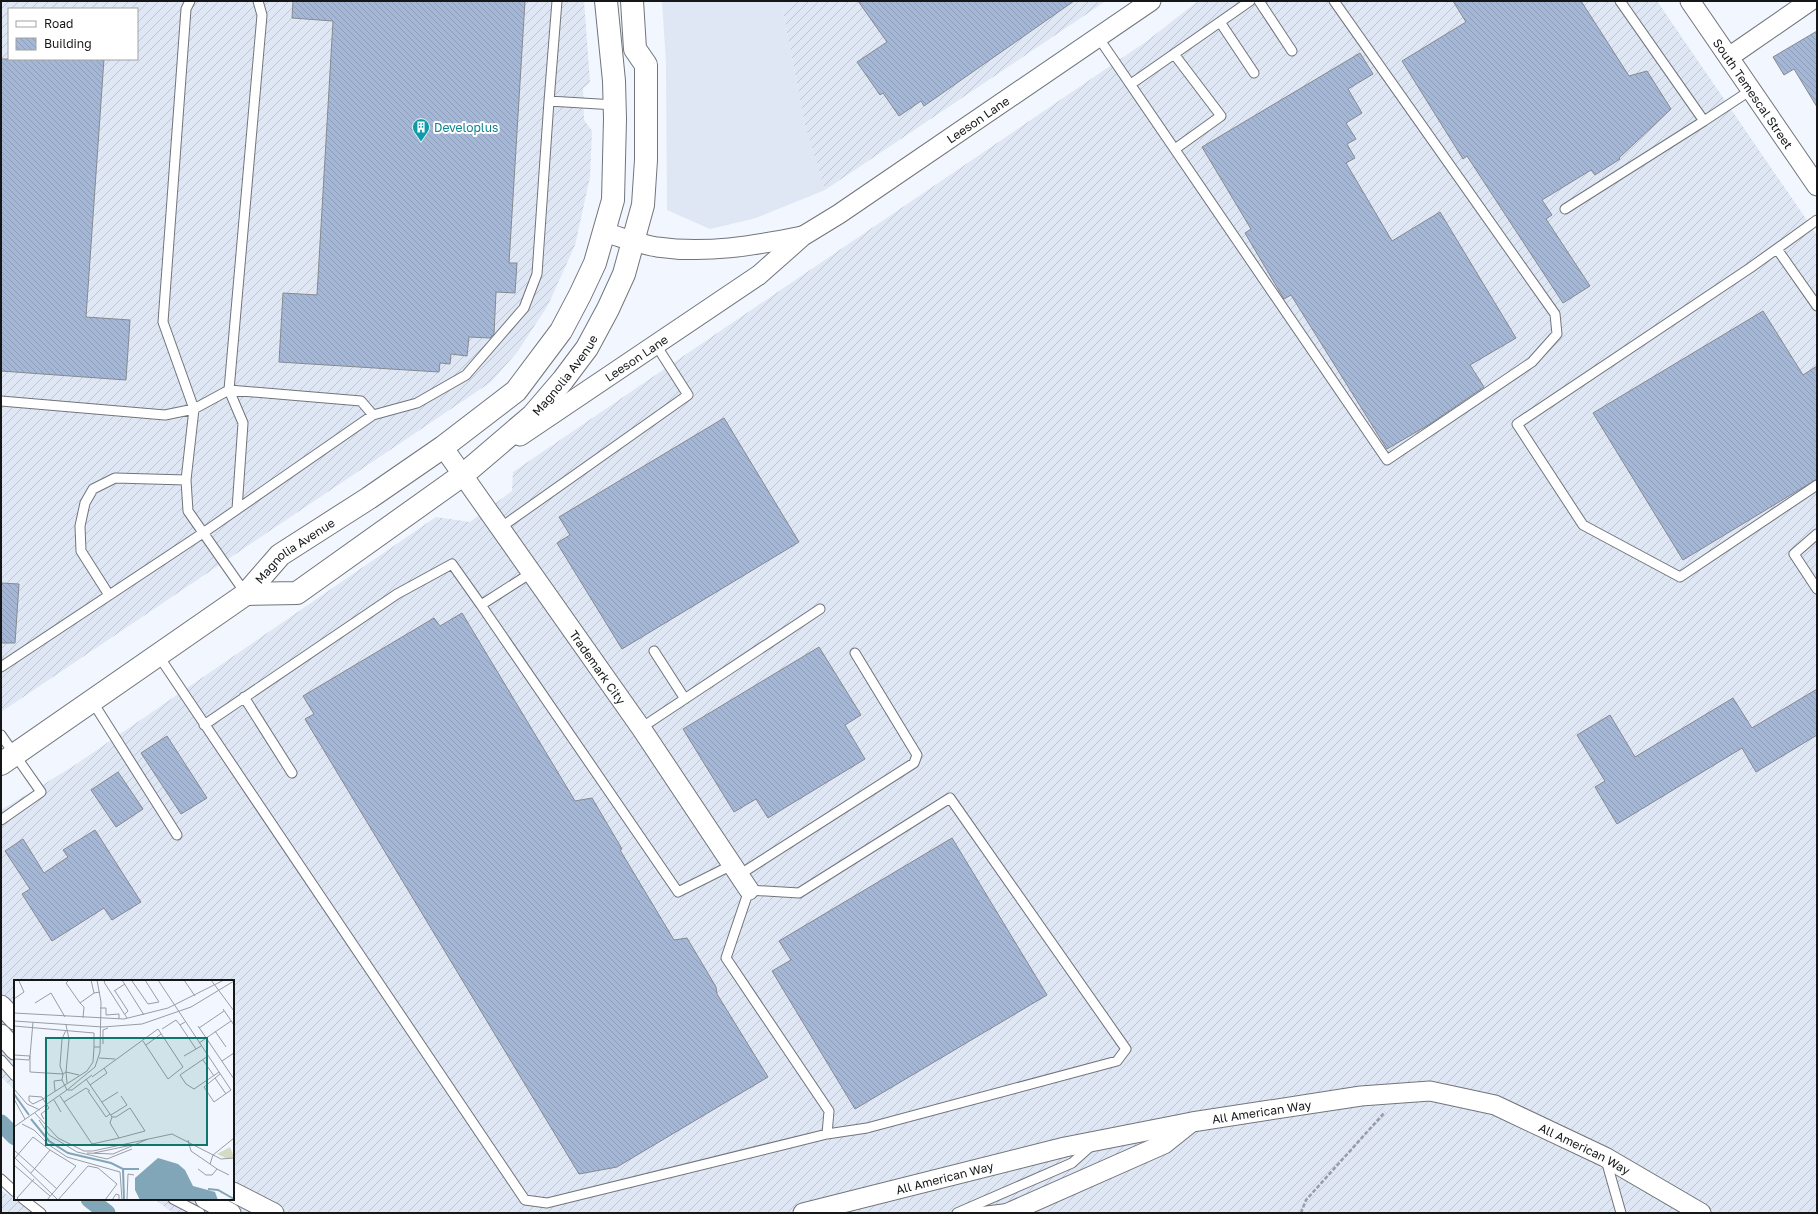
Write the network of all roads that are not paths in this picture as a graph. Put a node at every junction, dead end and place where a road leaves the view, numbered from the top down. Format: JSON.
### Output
{"nodes":[{"id":1,"x":190,"y":1,"type":"edge"},
{"id":2,"x":258,"y":1,"type":"edge"},
{"id":3,"x":557,"y":1,"type":"edge"},
{"id":4,"x":606,"y":1,"type":"edge"},
{"id":5,"x":632,"y":1,"type":"edge"},
{"id":6,"x":647,"y":1,"type":"edge"},
{"id":7,"x":1151,"y":1,"type":"edge"},
{"id":8,"x":1250,"y":1,"type":"edge"},
{"id":9,"x":1259,"y":1,"type":"edge"},
{"id":10,"x":1334,"y":1,"type":"edge"},
{"id":11,"x":1620,"y":1,"type":"edge"},
{"id":12,"x":1690,"y":1,"type":"edge"},
{"id":13,"x":1810,"y":1,"type":"edge"},
{"id":14,"x":1817,"y":11,"type":"edge"},
{"id":15,"x":1220,"y":22,"type":"junction"},
{"id":16,"x":1098,"y":37,"type":"junction"},
{"id":17,"x":1292,"y":51,"type":"dead end"},
{"id":18,"x":1174,"y":54,"type":"junction"},
{"id":19,"x":1729,"y":57,"type":"junction"},
{"id":20,"x":646,"y":65,"type":"junction"},
{"id":21,"x":1254,"y":73,"type":"dead end"},
{"id":22,"x":1131,"y":84,"type":"junction"},
{"id":23,"x":1751,"y":90,"type":"junction"},
{"id":24,"x":549,"y":101,"type":"junction"},
{"id":25,"x":615,"y":105,"type":"junction"},
{"id":26,"x":1704,"y":121,"type":"junction"},
{"id":27,"x":1174,"y":149,"type":"junction"},
{"id":28,"x":1817,"y":186,"type":"edge"},
{"id":29,"x":1565,"y":209,"type":"dead end"},
{"id":30,"x":1817,"y":220,"type":"edge"},
{"id":31,"x":603,"y":232,"type":"junction"},
{"id":32,"x":804,"y":236,"type":"junction"},
{"id":33,"x":633,"y":240,"type":"junction"},
{"id":34,"x":1777,"y":248,"type":"junction"},
{"id":35,"x":1817,"y":306,"type":"edge"},
{"id":36,"x":656,"y":345,"type":"junction"},
{"id":37,"x":229,"y":390,"type":"junction"},
{"id":38,"x":1,"y":401,"type":"edge"},
{"id":39,"x":194,"y":409,"type":"junction"},
{"id":40,"x":373,"y":415,"type":"junction"},
{"id":41,"x":443,"y":447,"type":"junction"},
{"id":42,"x":464,"y":474,"type":"junction"},
{"id":43,"x":186,"y":480,"type":"junction"},
{"id":44,"x":1817,"y":485,"type":"edge"},
{"id":45,"x":237,"y":509,"type":"junction"},
{"id":46,"x":500,"y":528,"type":"junction"},
{"id":47,"x":203,"y":533,"type":"junction"},
{"id":48,"x":1817,"y":534,"type":"edge"},
{"id":49,"x":531,"y":573,"type":"junction"},
{"id":50,"x":1817,"y":589,"type":"edge"},
{"id":51,"x":246,"y":594,"type":"junction"},
{"id":52,"x":110,"y":595,"type":"junction"},
{"id":53,"x":481,"y":605,"type":"junction"},
{"id":54,"x":820,"y":609,"type":"dead end"},
{"id":55,"x":654,"y":651,"type":"dead end"},
{"id":56,"x":855,"y":653,"type":"dead end"},
{"id":57,"x":158,"y":655,"type":"junction"},
{"id":58,"x":1,"y":667,"type":"edge"},
{"id":59,"x":244,"y":698,"type":"junction"},
{"id":60,"x":685,"y":699,"type":"junction"},
{"id":61,"x":92,"y":701,"type":"junction"},
{"id":62,"x":204,"y":724,"type":"junction"},
{"id":63,"x":641,"y":728,"type":"junction"},
{"id":64,"x":1,"y":735,"type":"edge"},
{"id":65,"x":8,"y":759,"type":"edge"},
{"id":66,"x":292,"y":773,"type":"dead end"},
{"id":67,"x":1,"y":820,"type":"edge"},
{"id":68,"x":177,"y":835,"type":"dead end"},
{"id":69,"x":740,"y":876,"type":"junction"},
{"id":70,"x":1,"y":1005,"type":"edge"},
{"id":71,"x":14,"y":1019,"type":"edge"},
{"id":72,"x":1,"y":1034,"type":"edge"},
{"id":73,"x":14,"y":1049,"type":"edge"},
{"id":74,"x":1,"y":1060,"type":"edge"},
{"id":75,"x":14,"y":1075,"type":"edge"},
{"id":76,"x":1192,"y":1122,"type":"junction"},
{"id":77,"x":827,"y":1134,"type":"junction"},
{"id":78,"x":1096,"y":1141,"type":"junction"},
{"id":79,"x":1605,"y":1157,"type":"junction"},
{"id":80,"x":1,"y":1179,"type":"edge"},
{"id":81,"x":14,"y":1191,"type":"edge"},
{"id":82,"x":234,"y":1193,"type":"edge"},
{"id":83,"x":24,"y":1200,"type":"edge"},
{"id":84,"x":176,"y":1200,"type":"edge"},
{"id":85,"x":207,"y":1200,"type":"edge"},
{"id":86,"x":1015,"y":1210,"type":"edge"},
{"id":87,"x":41,"y":1213,"type":"edge"},
{"id":88,"x":200,"y":1213,"type":"edge"},
{"id":89,"x":230,"y":1213,"type":"edge"},
{"id":90,"x":274,"y":1213,"type":"edge"},
{"id":91,"x":803,"y":1213,"type":"edge"},
{"id":92,"x":957,"y":1213,"type":"edge"},
{"id":93,"x":970,"y":1213,"type":"edge"},
{"id":94,"x":1621,"y":1213,"type":"edge"},
{"id":95,"x":1701,"y":1213,"type":"edge"}],
"edges":[{"from":1,"to":39,"type":"lane"},
{"from":2,"to":37,"type":"lane"},
{"from":3,"to":24,"type":"lane"},
{"from":4,"to":25,"type":"main road","name":"Magnolia Avenue"},
{"from":5,"to":20,"type":"main road"},
{"from":6,"to":20,"type":"main road","name":"Magnolia Avenue"},
{"from":7,"to":16,"type":"street","name":"Leeson Lane"},
{"from":8,"to":15,"type":"lane"},
{"from":9,"to":17,"type":"lane"},
{"from":10,"to":27,"type":"lane"},
{"from":11,"to":26,"type":"lane"},
{"from":12,"to":19,"type":"street","name":"South Temescal Street"},
{"from":13,"to":14,"type":"street"},
{"from":13,"to":19,"type":"street"},
{"from":15,"to":18,"type":"lane"},
{"from":15,"to":21,"type":"lane"},
{"from":16,"to":22,"type":"lane"},
{"from":16,"to":32,"type":"street","name":"Leeson Lane"},
{"from":18,"to":22,"type":"lane"},
{"from":18,"to":27,"type":"lane"},
{"from":19,"to":23,"type":"street","name":"South Temescal Street"},
{"from":20,"to":33,"type":"main road","name":"Magnolia Avenue"},
{"from":22,"to":27,"type":"lane"},
{"from":23,"to":26,"type":"lane"},
{"from":23,"to":28,"type":"street","name":"South Temescal Street"},
{"from":24,"to":25,"type":"lane"},
{"from":24,"to":40,"type":"lane"},
{"from":25,"to":31,"type":"main road","name":"Magnolia Avenue"},
{"from":26,"to":29,"type":"lane"},
{"from":30,"to":34,"type":"lane"},
{"from":31,"to":33,"type":"street","name":"Leeson Lane"},
{"from":31,"to":41,"type":"main road","name":"Magnolia Avenue"},
{"from":32,"to":33,"type":"street","name":"Leeson Lane"},
{"from":32,"to":36,"type":"street","name":"Leeson Lane"},
{"from":33,"to":42,"type":"main road","name":"Magnolia Avenue"},
{"from":34,"to":35,"type":"lane"},
{"from":34,"to":44,"type":"lane"},
{"from":36,"to":42,"type":"street","name":"Leeson Lane"},
{"from":36,"to":46,"type":"lane"},
{"from":37,"to":39,"type":"lane"},
{"from":37,"to":40,"type":"lane"},
{"from":37,"to":45,"type":"lane"},
{"from":38,"to":39,"type":"lane"},
{"from":39,"to":43,"type":"lane"},
{"from":40,"to":45,"type":"lane"},
{"from":41,"to":42,"type":"street","name":"Trademark City"},
{"from":41,"to":51,"type":"main road","name":"Magnolia Avenue"},
{"from":42,"to":46,"type":"street","name":"Trademark City"},
{"from":42,"to":51,"type":"main road","name":"Magnolia Avenue"},
{"from":43,"to":47,"type":"lane"},
{"from":43,"to":52,"type":"lane"},
{"from":45,"to":47,"type":"lane"},
{"from":46,"to":49,"type":"street","name":"Trademark City"},
{"from":47,"to":51,"type":"lane"},
{"from":47,"to":52,"type":"lane"},
{"from":48,"to":50,"type":"lane"},
{"from":49,"to":53,"type":"lane"},
{"from":49,"to":63,"type":"street","name":"Trademark City"},
{"from":51,"to":57,"type":"main road","name":"Magnolia Avenue"},
{"from":52,"to":58,"type":"lane"},
{"from":53,"to":59,"type":"lane"},
{"from":53,"to":69,"type":"lane"},
{"from":54,"to":60,"type":"lane"},
{"from":55,"to":60,"type":"lane"},
{"from":56,"to":69,"type":"lane"},
{"from":57,"to":61,"type":"main road","name":"Magnolia Avenue"},
{"from":57,"to":62,"type":"lane"},
{"from":59,"to":62,"type":"lane"},
{"from":59,"to":66,"type":"lane"},
{"from":60,"to":63,"type":"lane"},
{"from":61,"to":65,"type":"main road","name":"Magnolia Avenue"},
{"from":61,"to":68,"type":"lane"},
{"from":62,"to":77,"type":"lane"},
{"from":63,"to":69,"type":"street","name":"Trademark City"},
{"from":64,"to":65,"type":"lane"},
{"from":65,"to":67,"type":"lane"},
{"from":69,"to":77,"type":"lane"},
{"from":69,"to":77,"type":"lane"},
{"from":70,"to":71,"type":"street"},
{"from":72,"to":73,"type":"street"},
{"from":74,"to":75,"type":"lane"},
{"from":76,"to":78,"type":"street","name":"All American Way"},
{"from":76,"to":79,"type":"street","name":"All American Way"},
{"from":76,"to":86,"type":"street"},
{"from":78,"to":91,"type":"street","name":"All American Way"},
{"from":78,"to":92,"type":"lane"},
{"from":79,"to":94,"type":"lane"},
{"from":79,"to":95,"type":"street","name":"All American Way"},
{"from":80,"to":81,"type":"lane"},
{"from":82,"to":90,"type":"street"},
{"from":83,"to":87,"type":"lane"},
{"from":84,"to":88,"type":"lane"},
{"from":85,"to":89,"type":"street"},
{"from":86,"to":93,"type":"lane"}]}
